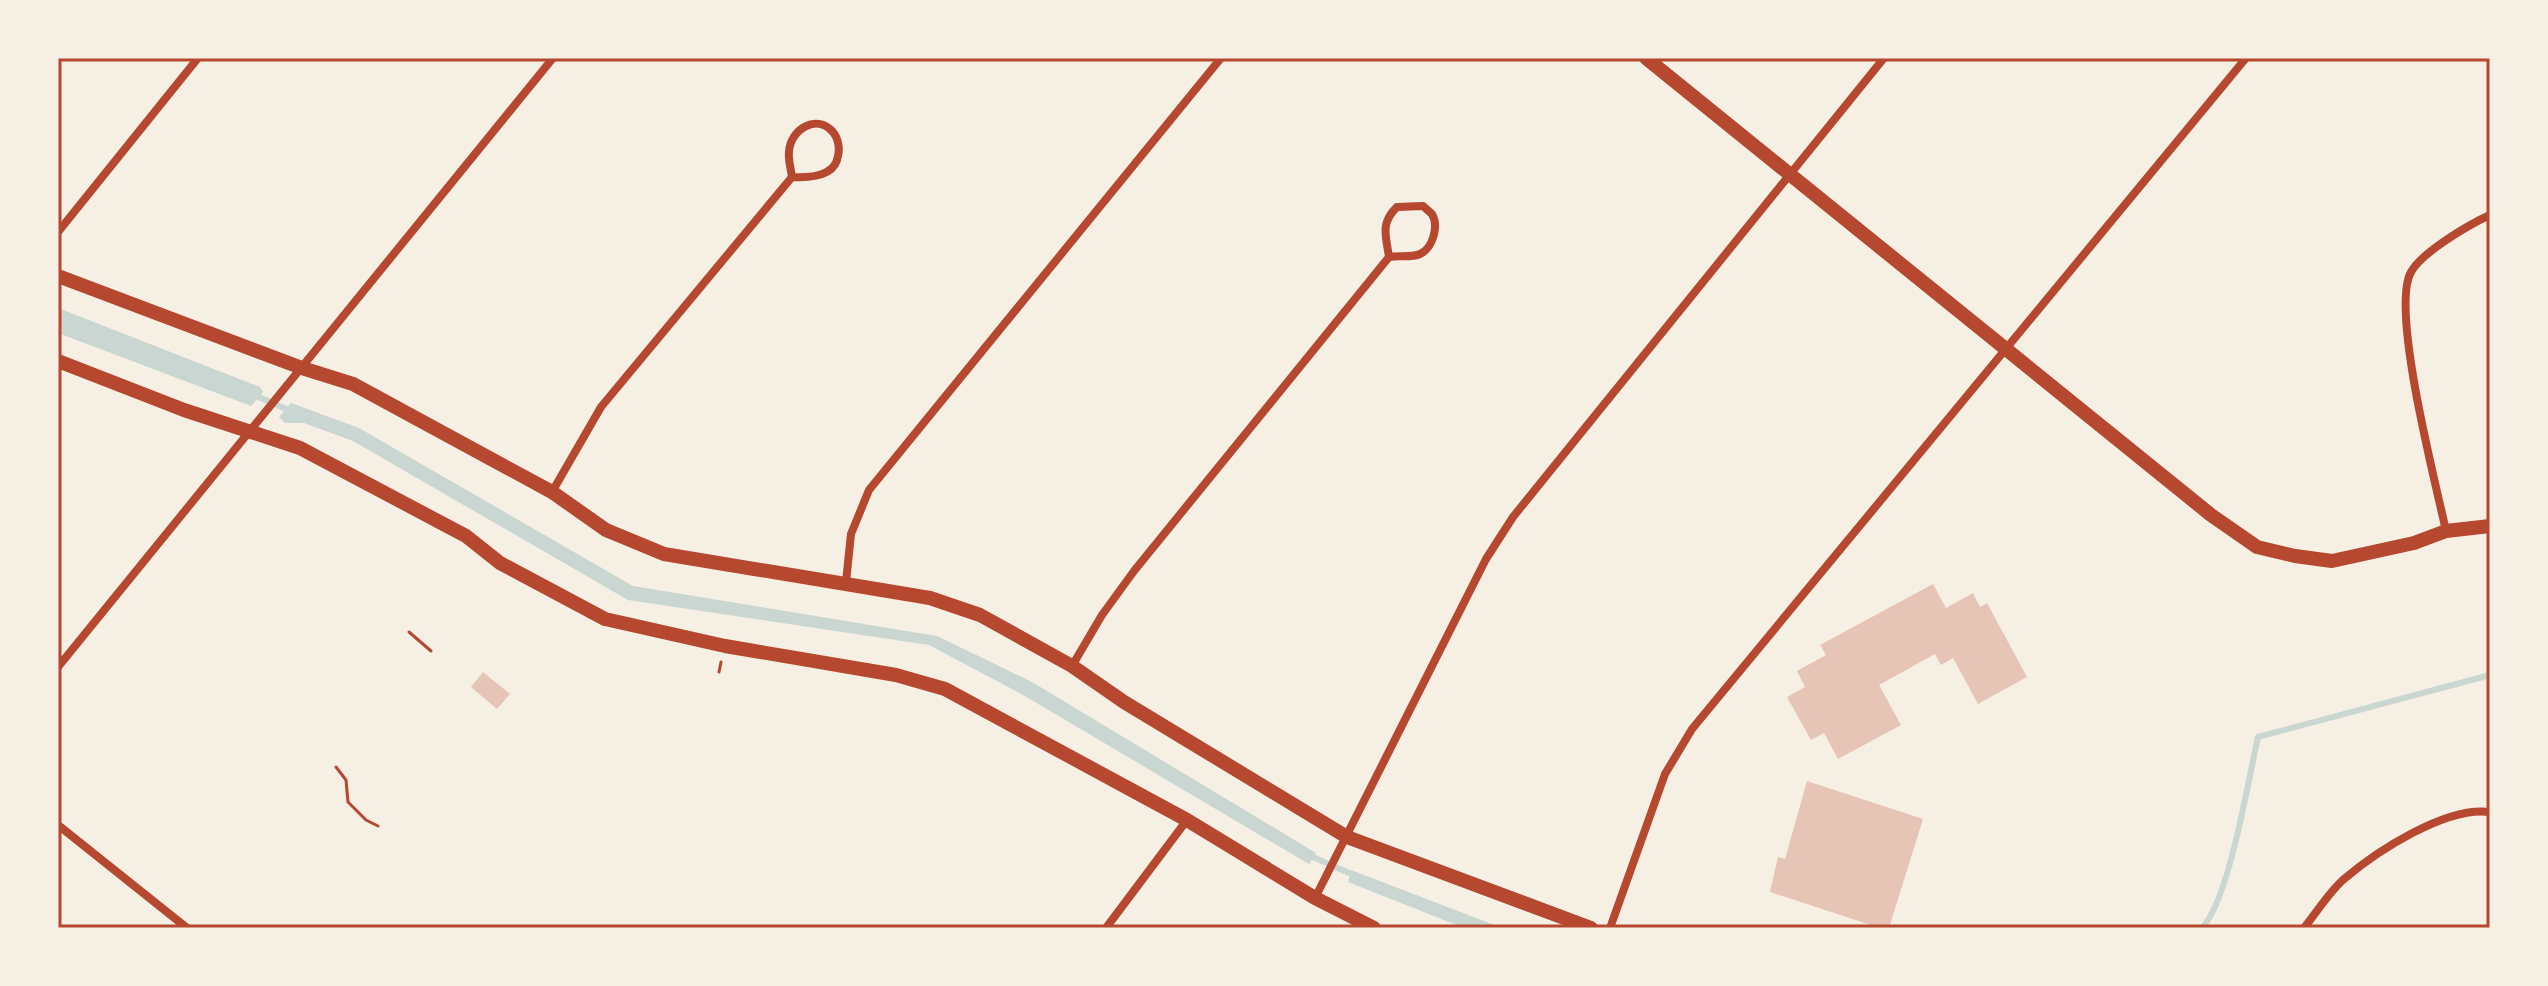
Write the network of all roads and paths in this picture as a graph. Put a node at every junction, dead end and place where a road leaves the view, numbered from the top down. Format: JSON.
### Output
{"nodes":[{"id":1,"x":198,"y":58,"type":"edge"},
{"id":2,"x":553,"y":58,"type":"edge"},
{"id":3,"x":1221,"y":58,"type":"edge"},
{"id":4,"x":1646,"y":58,"type":"edge"},
{"id":5,"x":1884,"y":58,"type":"edge"},
{"id":6,"x":2246,"y":58,"type":"edge"},
{"id":7,"x":1789,"y":174,"type":"junction"},
{"id":8,"x":792,"y":177,"type":"junction"},
{"id":9,"x":2490,"y":215,"type":"edge"},
{"id":10,"x":58,"y":232,"type":"edge"},
{"id":11,"x":1389,"y":257,"type":"junction"},
{"id":12,"x":58,"y":276,"type":"edge"},
{"id":13,"x":2005,"y":350,"type":"junction"},
{"id":14,"x":58,"y":361,"type":"edge"},
{"id":15,"x":302,"y":368,"type":"junction"},
{"id":16,"x":250,"y":431,"type":"junction"},
{"id":17,"x":552,"y":492,"type":"junction"},
{"id":18,"x":2490,"y":526,"type":"edge"},
{"id":19,"x":2446,"y":531,"type":"junction"},
{"id":20,"x":846,"y":582,"type":"junction"},
{"id":21,"x":409,"y":632,"type":"dead end"},
{"id":22,"x":431,"y":651,"type":"dead end"},
{"id":23,"x":1072,"y":666,"type":"junction"},
{"id":24,"x":58,"y":667,"type":"edge"},
{"id":25,"x":336,"y":767,"type":"dead end"},
{"id":26,"x":2490,"y":812,"type":"edge"},
{"id":27,"x":1187,"y":820,"type":"junction"},
{"id":28,"x":58,"y":825,"type":"edge"},
{"id":29,"x":378,"y":826,"type":"dead end"},
{"id":30,"x":1347,"y":837,"type":"junction"},
{"id":31,"x":1315,"y":898,"type":"junction"},
{"id":32,"x":187,"y":928,"type":"edge"},
{"id":33,"x":1106,"y":928,"type":"edge"},
{"id":34,"x":1374,"y":928,"type":"edge"},
{"id":35,"x":1591,"y":928,"type":"edge"},
{"id":36,"x":1610,"y":928,"type":"edge"},
{"id":37,"x":2304,"y":928,"type":"edge"}],
"edges":[{"from":1,"to":10,"type":"street"},
{"from":2,"to":15,"type":"street"},
{"from":3,"to":20,"type":"street"},
{"from":4,"to":7,"type":"street"},
{"from":5,"to":7,"type":"street"},
{"from":6,"to":13,"type":"street"},
{"from":7,"to":13,"type":"street"},
{"from":7,"to":30,"type":"street"},
{"from":8,"to":8,"type":"street"},
{"from":8,"to":17,"type":"street"},
{"from":9,"to":19,"type":"street"},
{"from":11,"to":11,"type":"street"},
{"from":11,"to":23,"type":"street"},
{"from":12,"to":15,"type":"street"},
{"from":13,"to":19,"type":"street"},
{"from":13,"to":36,"type":"street"},
{"from":14,"to":16,"type":"street"},
{"from":15,"to":16,"type":"street"},
{"from":15,"to":17,"type":"street"},
{"from":16,"to":24,"type":"street"},
{"from":16,"to":27,"type":"street"},
{"from":17,"to":20,"type":"street"},
{"from":18,"to":19,"type":"street"},
{"from":20,"to":23,"type":"street"},
{"from":21,"to":22,"type":"path"},
{"from":23,"to":30,"type":"street"},
{"from":25,"to":29,"type":"path"},
{"from":26,"to":37,"type":"street"},
{"from":27,"to":31,"type":"street"},
{"from":27,"to":33,"type":"street"},
{"from":28,"to":32,"type":"street"},
{"from":30,"to":31,"type":"street"},
{"from":30,"to":35,"type":"street"},
{"from":31,"to":34,"type":"street"}]}
